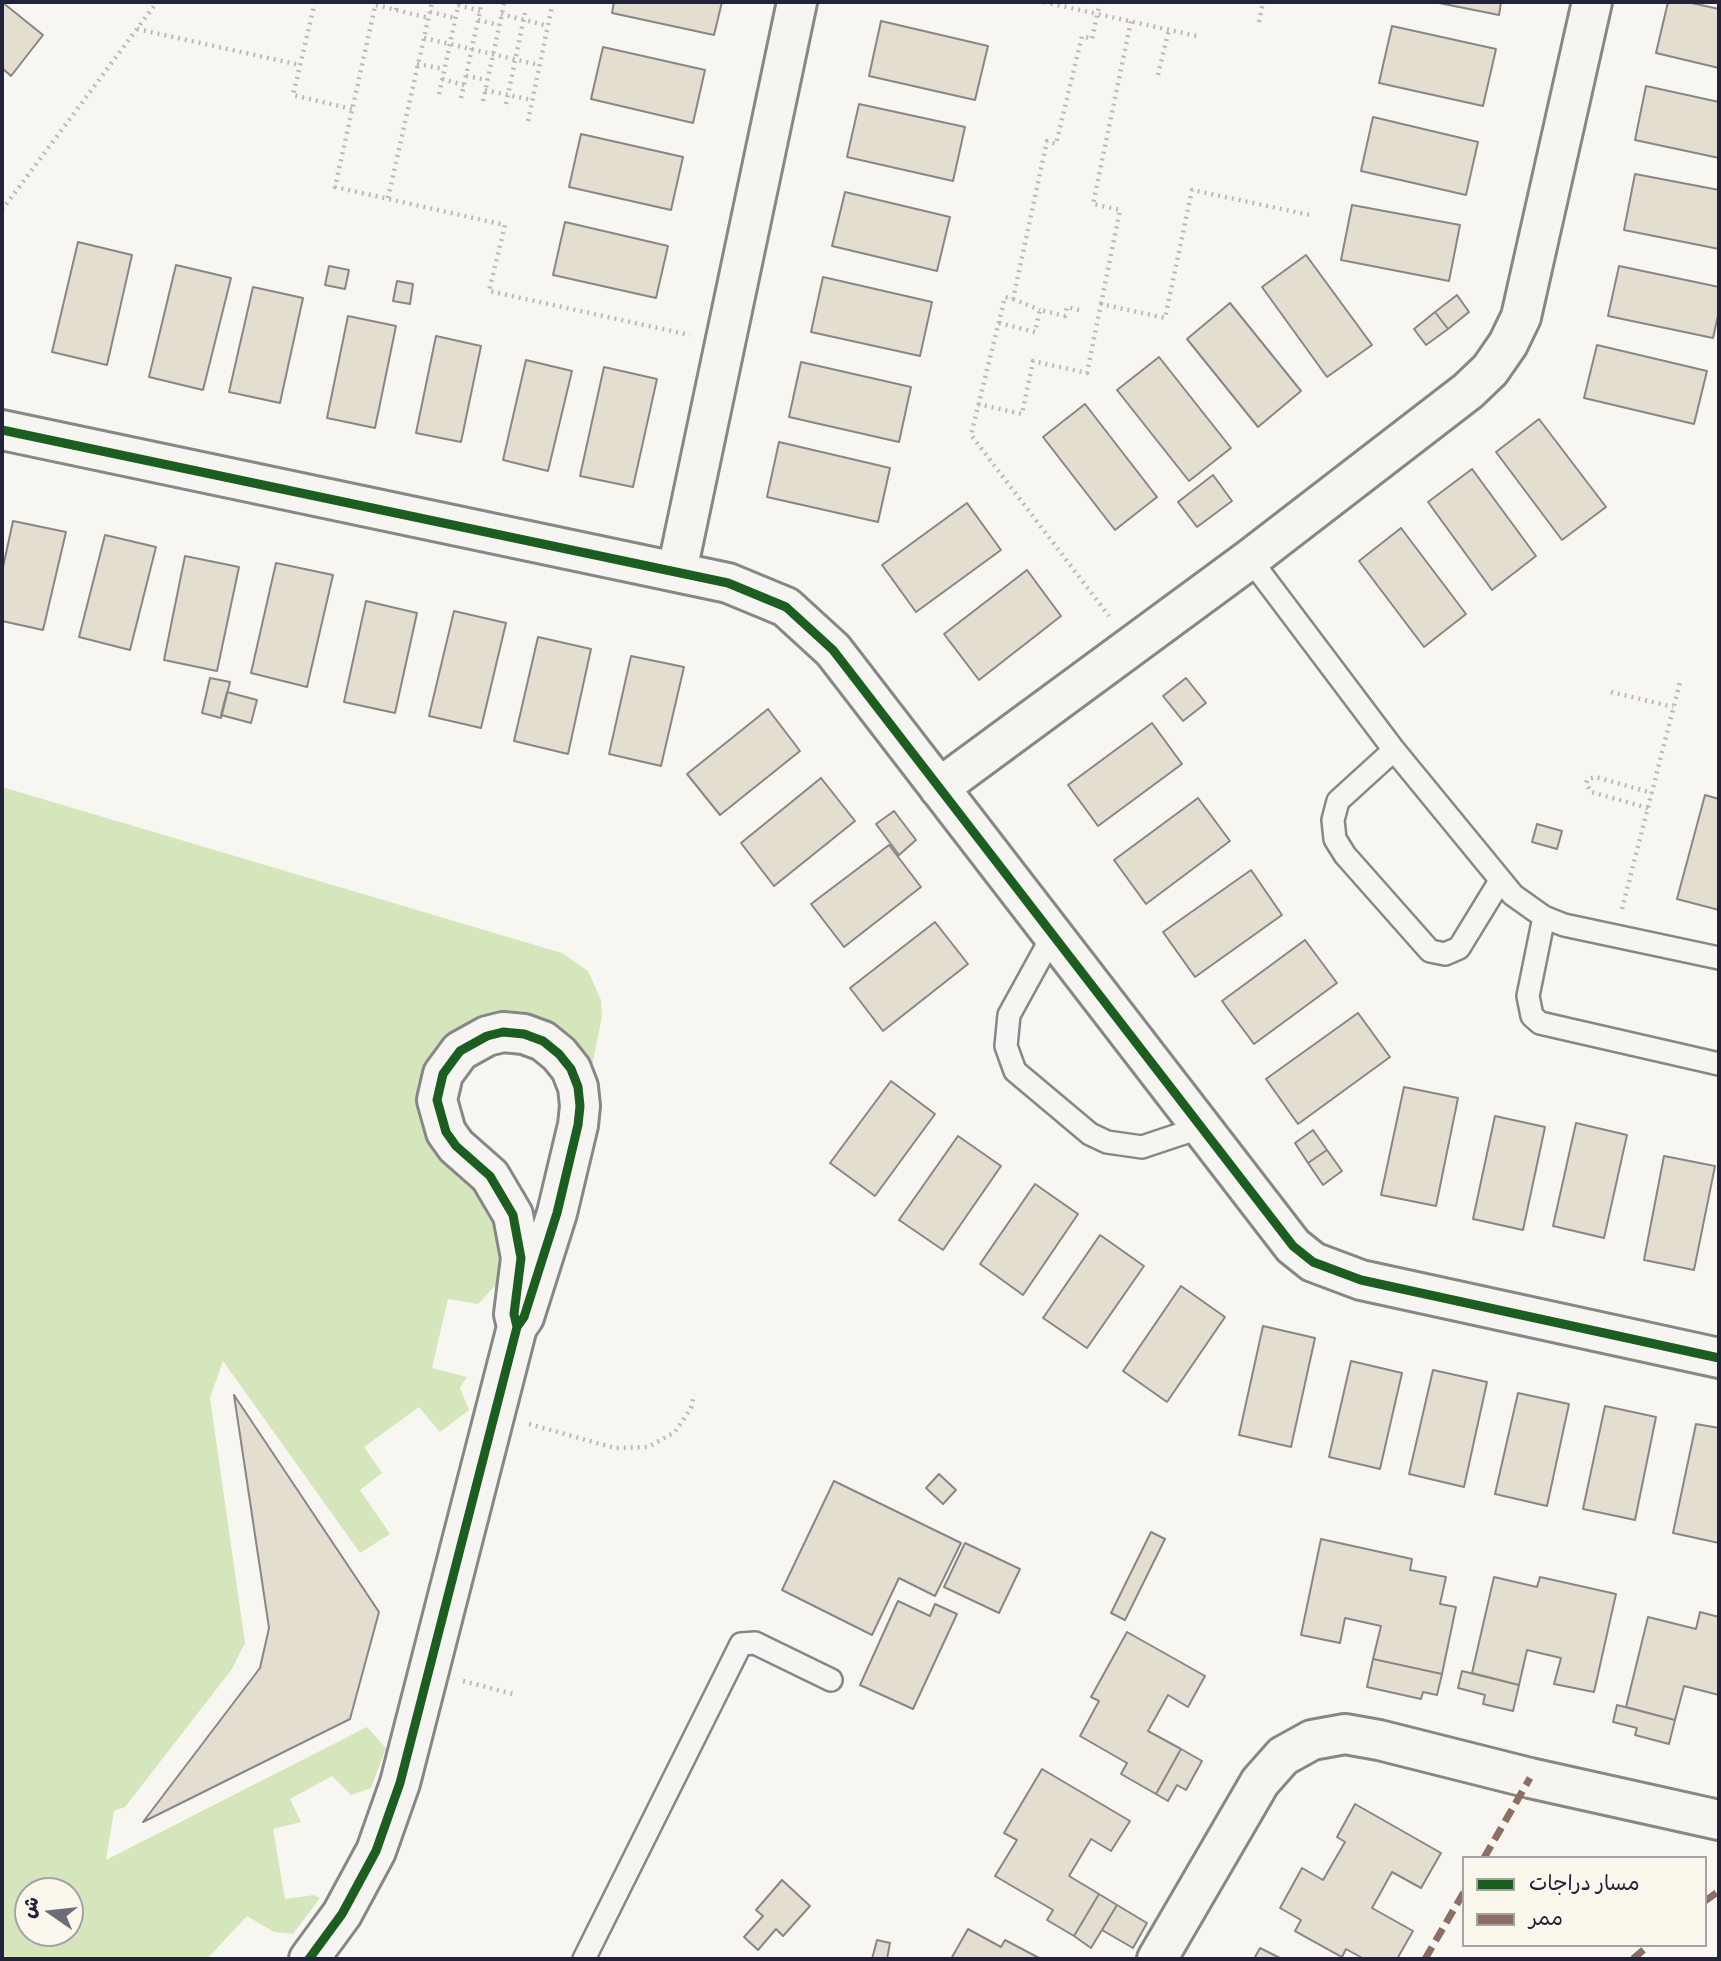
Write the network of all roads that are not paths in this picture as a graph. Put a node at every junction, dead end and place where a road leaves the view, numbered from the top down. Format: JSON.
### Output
{"nodes":[{"id":1,"x":797,"y":2,"type":"edge"},
{"id":2,"x":1592,"y":2,"type":"edge"},
{"id":3,"x":2,"y":430,"type":"edge"},
{"id":4,"x":1250,"y":559,"type":"junction"},
{"id":5,"x":677,"y":571,"type":"junction"},
{"id":6,"x":1394,"y":750,"type":"junction"},
{"id":7,"x":939,"y":788,"type":"junction"},
{"id":8,"x":1500,"y":881,"type":"junction"},
{"id":9,"x":1544,"y":916,"type":"junction"},
{"id":10,"x":1054,"y":933,"type":"junction"},
{"id":11,"x":1719,"y":958,"type":"edge"},
{"id":12,"x":1719,"y":1064,"type":"edge"},
{"id":13,"x":1199,"y":1128,"type":"junction"},
{"id":14,"x":517,"y":1327,"type":"junction"},
{"id":15,"x":1719,"y":1358,"type":"edge"},
{"id":16,"x":831,"y":1680,"type":"dead end"},
{"id":17,"x":1719,"y":1820,"type":"edge"},
{"id":18,"x":309,"y":1959,"type":"edge"},
{"id":19,"x":584,"y":1959,"type":"edge"},
{"id":20,"x":1157,"y":1959,"type":"edge"}],
"edges":[{"from":1,"to":5,"type":"street"},
{"from":2,"to":4,"type":"street"},
{"from":3,"to":5,"type":"street"},
{"from":4,"to":6,"type":"lane"},
{"from":4,"to":7,"type":"street"},
{"from":5,"to":7,"type":"street"},
{"from":6,"to":8,"type":"lane"},
{"from":6,"to":8,"type":"lane"},
{"from":7,"to":10,"type":"street"},
{"from":8,"to":9,"type":"lane"},
{"from":9,"to":11,"type":"lane"},
{"from":9,"to":12,"type":"lane"},
{"from":10,"to":13,"type":"street"},
{"from":10,"to":13,"type":"lane"},
{"from":13,"to":15,"type":"street"},
{"from":14,"to":14,"type":"street"},
{"from":14,"to":18,"type":"street"},
{"from":16,"to":19,"type":"lane"},
{"from":17,"to":20,"type":"street"}]}
